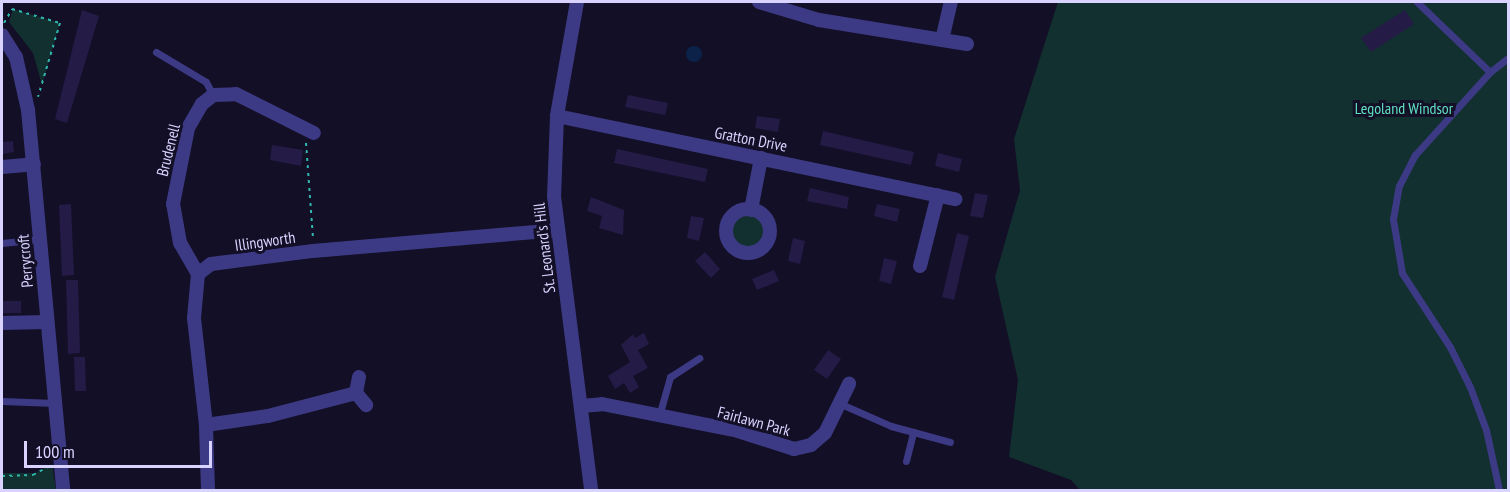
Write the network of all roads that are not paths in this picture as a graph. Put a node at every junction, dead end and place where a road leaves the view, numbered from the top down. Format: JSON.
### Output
{"nodes":[{"id":1,"x":577,"y":2,"type":"edge"},
{"id":2,"x":759,"y":2,"type":"edge"},
{"id":3,"x":951,"y":2,"type":"edge"},
{"id":4,"x":1417,"y":2,"type":"edge"},
{"id":5,"x":2,"y":35,"type":"edge"},
{"id":6,"x":942,"y":40,"type":"junction"},
{"id":7,"x":966,"y":44,"type":"dead end"},
{"id":8,"x":1509,"y":51,"type":"edge"},
{"id":9,"x":156,"y":52,"type":"dead end"},
{"id":10,"x":1509,"y":58,"type":"edge"},
{"id":11,"x":1500,"y":63,"type":"junction"},
{"id":12,"x":1490,"y":72,"type":"junction"},
{"id":13,"x":213,"y":95,"type":"junction"},
{"id":14,"x":306,"y":113,"type":"dead end"},
{"id":15,"x":557,"y":116,"type":"junction"},
{"id":16,"x":761,"y":158,"type":"junction"},
{"id":17,"x":34,"y":164,"type":"junction"},
{"id":18,"x":2,"y":168,"type":"edge"},
{"id":19,"x":938,"y":195,"type":"junction"},
{"id":20,"x":955,"y":199,"type":"dead end"},
{"id":21,"x":751,"y":210,"type":"dead end"},
{"id":22,"x":556,"y":230,"type":"junction"},
{"id":23,"x":40,"y":239,"type":"junction"},
{"id":24,"x":2,"y":243,"type":"edge"},
{"id":25,"x":920,"y":266,"type":"dead end"},
{"id":26,"x":198,"y":274,"type":"junction"},
{"id":27,"x":47,"y":322,"type":"junction"},
{"id":28,"x":2,"y":323,"type":"edge"},
{"id":29,"x":699,"y":358,"type":"dead end"},
{"id":30,"x":359,"y":377,"type":"dead end"},
{"id":31,"x":849,"y":384,"type":"dead end"},
{"id":32,"x":356,"y":393,"type":"junction"},
{"id":33,"x":2,"y":401,"type":"edge"},
{"id":34,"x":55,"y":403,"type":"junction"},
{"id":35,"x":841,"y":404,"type":"junction"},
{"id":36,"x":366,"y":405,"type":"dead end"},
{"id":37,"x":580,"y":405,"type":"junction"},
{"id":38,"x":658,"y":417,"type":"junction"},
{"id":39,"x":206,"y":425,"type":"junction"},
{"id":40,"x":913,"y":432,"type":"junction"},
{"id":41,"x":950,"y":442,"type":"dead end"},
{"id":42,"x":906,"y":461,"type":"dead end"},
{"id":43,"x":63,"y":490,"type":"edge"},
{"id":44,"x":208,"y":490,"type":"edge"},
{"id":45,"x":591,"y":490,"type":"edge"},
{"id":46,"x":1499,"y":490,"type":"edge"}],
"edges":[{"from":1,"to":15,"type":"street","name":"St. Leonard's Hill"},
{"from":2,"to":6,"type":"street"},
{"from":3,"to":6,"type":"street"},
{"from":4,"to":12,"type":"lane"},
{"from":5,"to":17,"type":"street","name":"Perrycroft"},
{"from":6,"to":7,"type":"street"},
{"from":8,"to":11,"type":"lane"},
{"from":9,"to":13,"type":"lane"},
{"from":10,"to":11,"type":"lane"},
{"from":11,"to":12,"type":"lane"},
{"from":12,"to":46,"type":"lane"},
{"from":13,"to":14,"type":"street"},
{"from":13,"to":26,"type":"street","name":"Brudenell"},
{"from":15,"to":16,"type":"street","name":"Gratton Drive"},
{"from":15,"to":22,"type":"street","name":"St. Leonard's Hill"},
{"from":16,"to":19,"type":"street","name":"Gratton Drive"},
{"from":16,"to":21,"type":"street"},
{"from":17,"to":18,"type":"street"},
{"from":17,"to":23,"type":"street","name":"Perrycroft"},
{"from":19,"to":20,"type":"street","name":"Gratton Drive"},
{"from":19,"to":25,"type":"street"},
{"from":22,"to":26,"type":"street","name":"Illingworth"},
{"from":22,"to":37,"type":"street","name":"St. Leonard's Hill"},
{"from":23,"to":24,"type":"lane"},
{"from":23,"to":27,"type":"street","name":"Perrycroft"},
{"from":26,"to":39,"type":"street"},
{"from":27,"to":28,"type":"street"},
{"from":27,"to":34,"type":"street","name":"Perrycroft"},
{"from":29,"to":38,"type":"lane"},
{"from":30,"to":32,"type":"street"},
{"from":31,"to":35,"type":"street","name":"Fairlawn Park"},
{"from":32,"to":36,"type":"street"},
{"from":32,"to":39,"type":"street"},
{"from":33,"to":34,"type":"lane"},
{"from":34,"to":43,"type":"street","name":"Perrycroft"},
{"from":35,"to":38,"type":"street","name":"Fairlawn Park"},
{"from":35,"to":40,"type":"lane"},
{"from":37,"to":38,"type":"street","name":"Fairlawn Park"},
{"from":37,"to":45,"type":"street","name":"St. Leonard's Hill"},
{"from":39,"to":44,"type":"street"},
{"from":40,"to":41,"type":"lane"},
{"from":40,"to":42,"type":"lane"}]}
